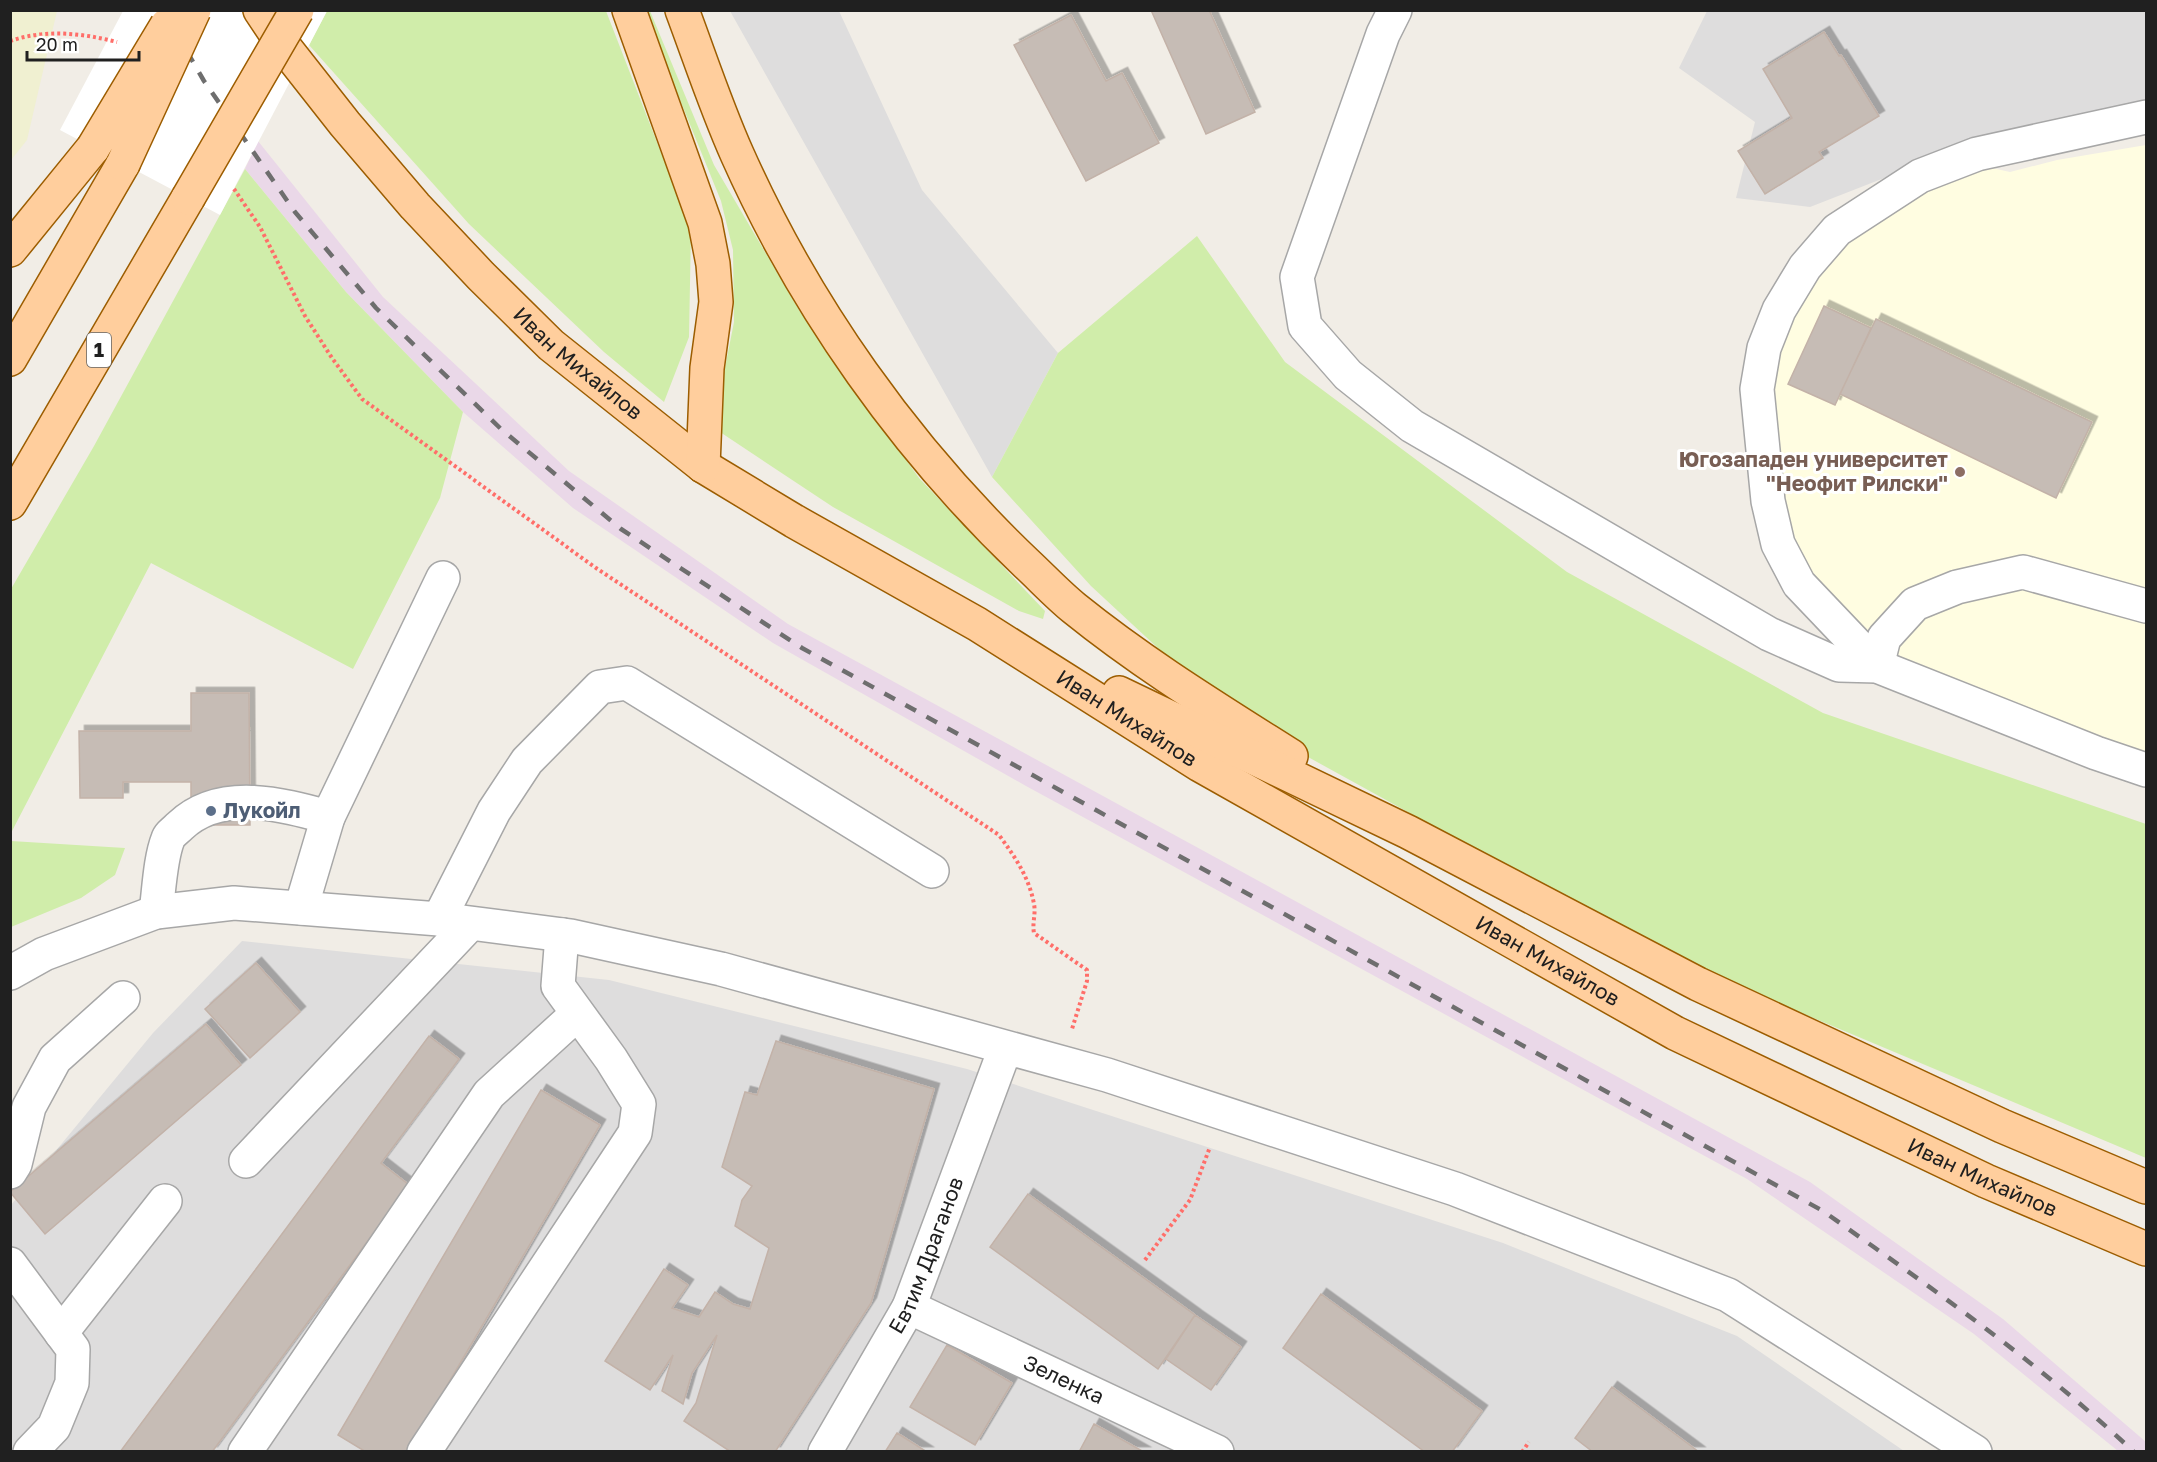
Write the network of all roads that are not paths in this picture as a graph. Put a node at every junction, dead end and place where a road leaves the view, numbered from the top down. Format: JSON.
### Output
{"nodes":[{"id":1,"x":176,"y":10,"type":"edge"},
{"id":2,"x":194,"y":10,"type":"edge"},
{"id":3,"x":260,"y":10,"type":"edge"},
{"id":4,"x":277,"y":10,"type":"edge"},
{"id":5,"x":297,"y":10,"type":"edge"},
{"id":6,"x":629,"y":10,"type":"edge"},
{"id":7,"x":682,"y":10,"type":"edge"},
{"id":8,"x":1395,"y":10,"type":"edge"},
{"id":9,"x":2146,"y":117,"type":"edge"},
{"id":10,"x":188,"y":198,"type":"junction"},
{"id":11,"x":10,"y":250,"type":"edge"},
{"id":12,"x":10,"y":359,"type":"edge"},
{"id":13,"x":703,"y":466,"type":"junction"},
{"id":14,"x":10,"y":503,"type":"edge"},
{"id":15,"x":443,"y":578,"type":"dead end"},
{"id":16,"x":2146,"y":606,"type":"edge"},
{"id":17,"x":977,"y":624,"type":"junction"},
{"id":18,"x":1877,"y":666,"type":"junction"},
{"id":19,"x":2146,"y":770,"type":"edge"},
{"id":20,"x":328,"y":817,"type":"junction"},
{"id":21,"x":1408,"y":832,"type":"junction"},
{"id":22,"x":932,"y":870,"type":"dead end"},
{"id":23,"x":301,"y":908,"type":"junction"},
{"id":24,"x":156,"y":912,"type":"junction"},
{"id":25,"x":455,"y":922,"type":"junction"},
{"id":26,"x":562,"y":936,"type":"junction"},
{"id":27,"x":10,"y":973,"type":"edge"},
{"id":28,"x":123,"y":998,"type":"dead end"},
{"id":29,"x":577,"y":1014,"type":"junction"},
{"id":30,"x":1005,"y":1049,"type":"junction"},
{"id":31,"x":246,"y":1161,"type":"dead end"},
{"id":32,"x":10,"y":1172,"type":"edge"},
{"id":33,"x":2146,"y":1187,"type":"edge"},
{"id":34,"x":165,"y":1201,"type":"dead end"},
{"id":35,"x":2112,"y":1236,"type":"junction"},
{"id":36,"x":2146,"y":1249,"type":"edge"},
{"id":37,"x":2146,"y":1263,"type":"edge"},
{"id":38,"x":10,"y":1264,"type":"edge"},
{"id":39,"x":909,"y":1307,"type":"junction"},
{"id":40,"x":61,"y":1333,"type":"junction"},
{"id":41,"x":30,"y":1452,"type":"edge"},
{"id":42,"x":245,"y":1452,"type":"edge"},
{"id":43,"x":424,"y":1452,"type":"edge"},
{"id":44,"x":825,"y":1452,"type":"edge"},
{"id":45,"x":1217,"y":1452,"type":"edge"},
{"id":46,"x":1975,"y":1452,"type":"edge"}],
"edges":[{"from":1,"to":11,"type":"main road","bridge":true},
{"from":2,"to":12,"type":"main road","bridge":true},
{"from":3,"to":13,"type":"main road","name":"Иван Михайлов"},
{"from":4,"to":10,"type":"main road","number":"1","bridge":true},
{"from":5,"to":10,"type":"main road","bridge":true},
{"from":6,"to":13,"type":"main road"},
{"from":7,"to":21,"type":"main road"},
{"from":8,"to":18,"type":"street"},
{"from":9,"to":18,"type":"street"},
{"from":10,"to":14,"type":"main road","number":"1"},
{"from":13,"to":17,"type":"main road","name":"Иван Михайлов"},
{"from":15,"to":20,"type":"street"},
{"from":16,"to":18,"type":"street"},
{"from":17,"to":21,"type":"main road","name":"Иван Михайлов"},
{"from":17,"to":35,"type":"main road","name":"Иван Михайлов"},
{"from":18,"to":19,"type":"street"},
{"from":20,"to":23,"type":"street"},
{"from":20,"to":24,"type":"street"},
{"from":21,"to":33,"type":"main road","name":"Иван Михайлов"},
{"from":22,"to":25,"type":"street"},
{"from":23,"to":24,"type":"street"},
{"from":23,"to":25,"type":"street"},
{"from":24,"to":27,"type":"street"},
{"from":25,"to":26,"type":"street"},
{"from":25,"to":31,"type":"street"},
{"from":26,"to":29,"type":"street"},
{"from":26,"to":30,"type":"street"},
{"from":28,"to":32,"type":"street"},
{"from":29,"to":42,"type":"street"},
{"from":29,"to":43,"type":"street"},
{"from":30,"to":39,"type":"street","name":"Евтим Драганов"},
{"from":30,"to":46,"type":"street"},
{"from":34,"to":40,"type":"street"},
{"from":35,"to":36,"type":"main road","name":"Иван Михайлов"},
{"from":35,"to":37,"type":"main road"},
{"from":38,"to":40,"type":"street"},
{"from":39,"to":44,"type":"street","name":"Евтим Драганов"},
{"from":39,"to":45,"type":"street","name":"Зеленка"},
{"from":40,"to":41,"type":"street"}]}
